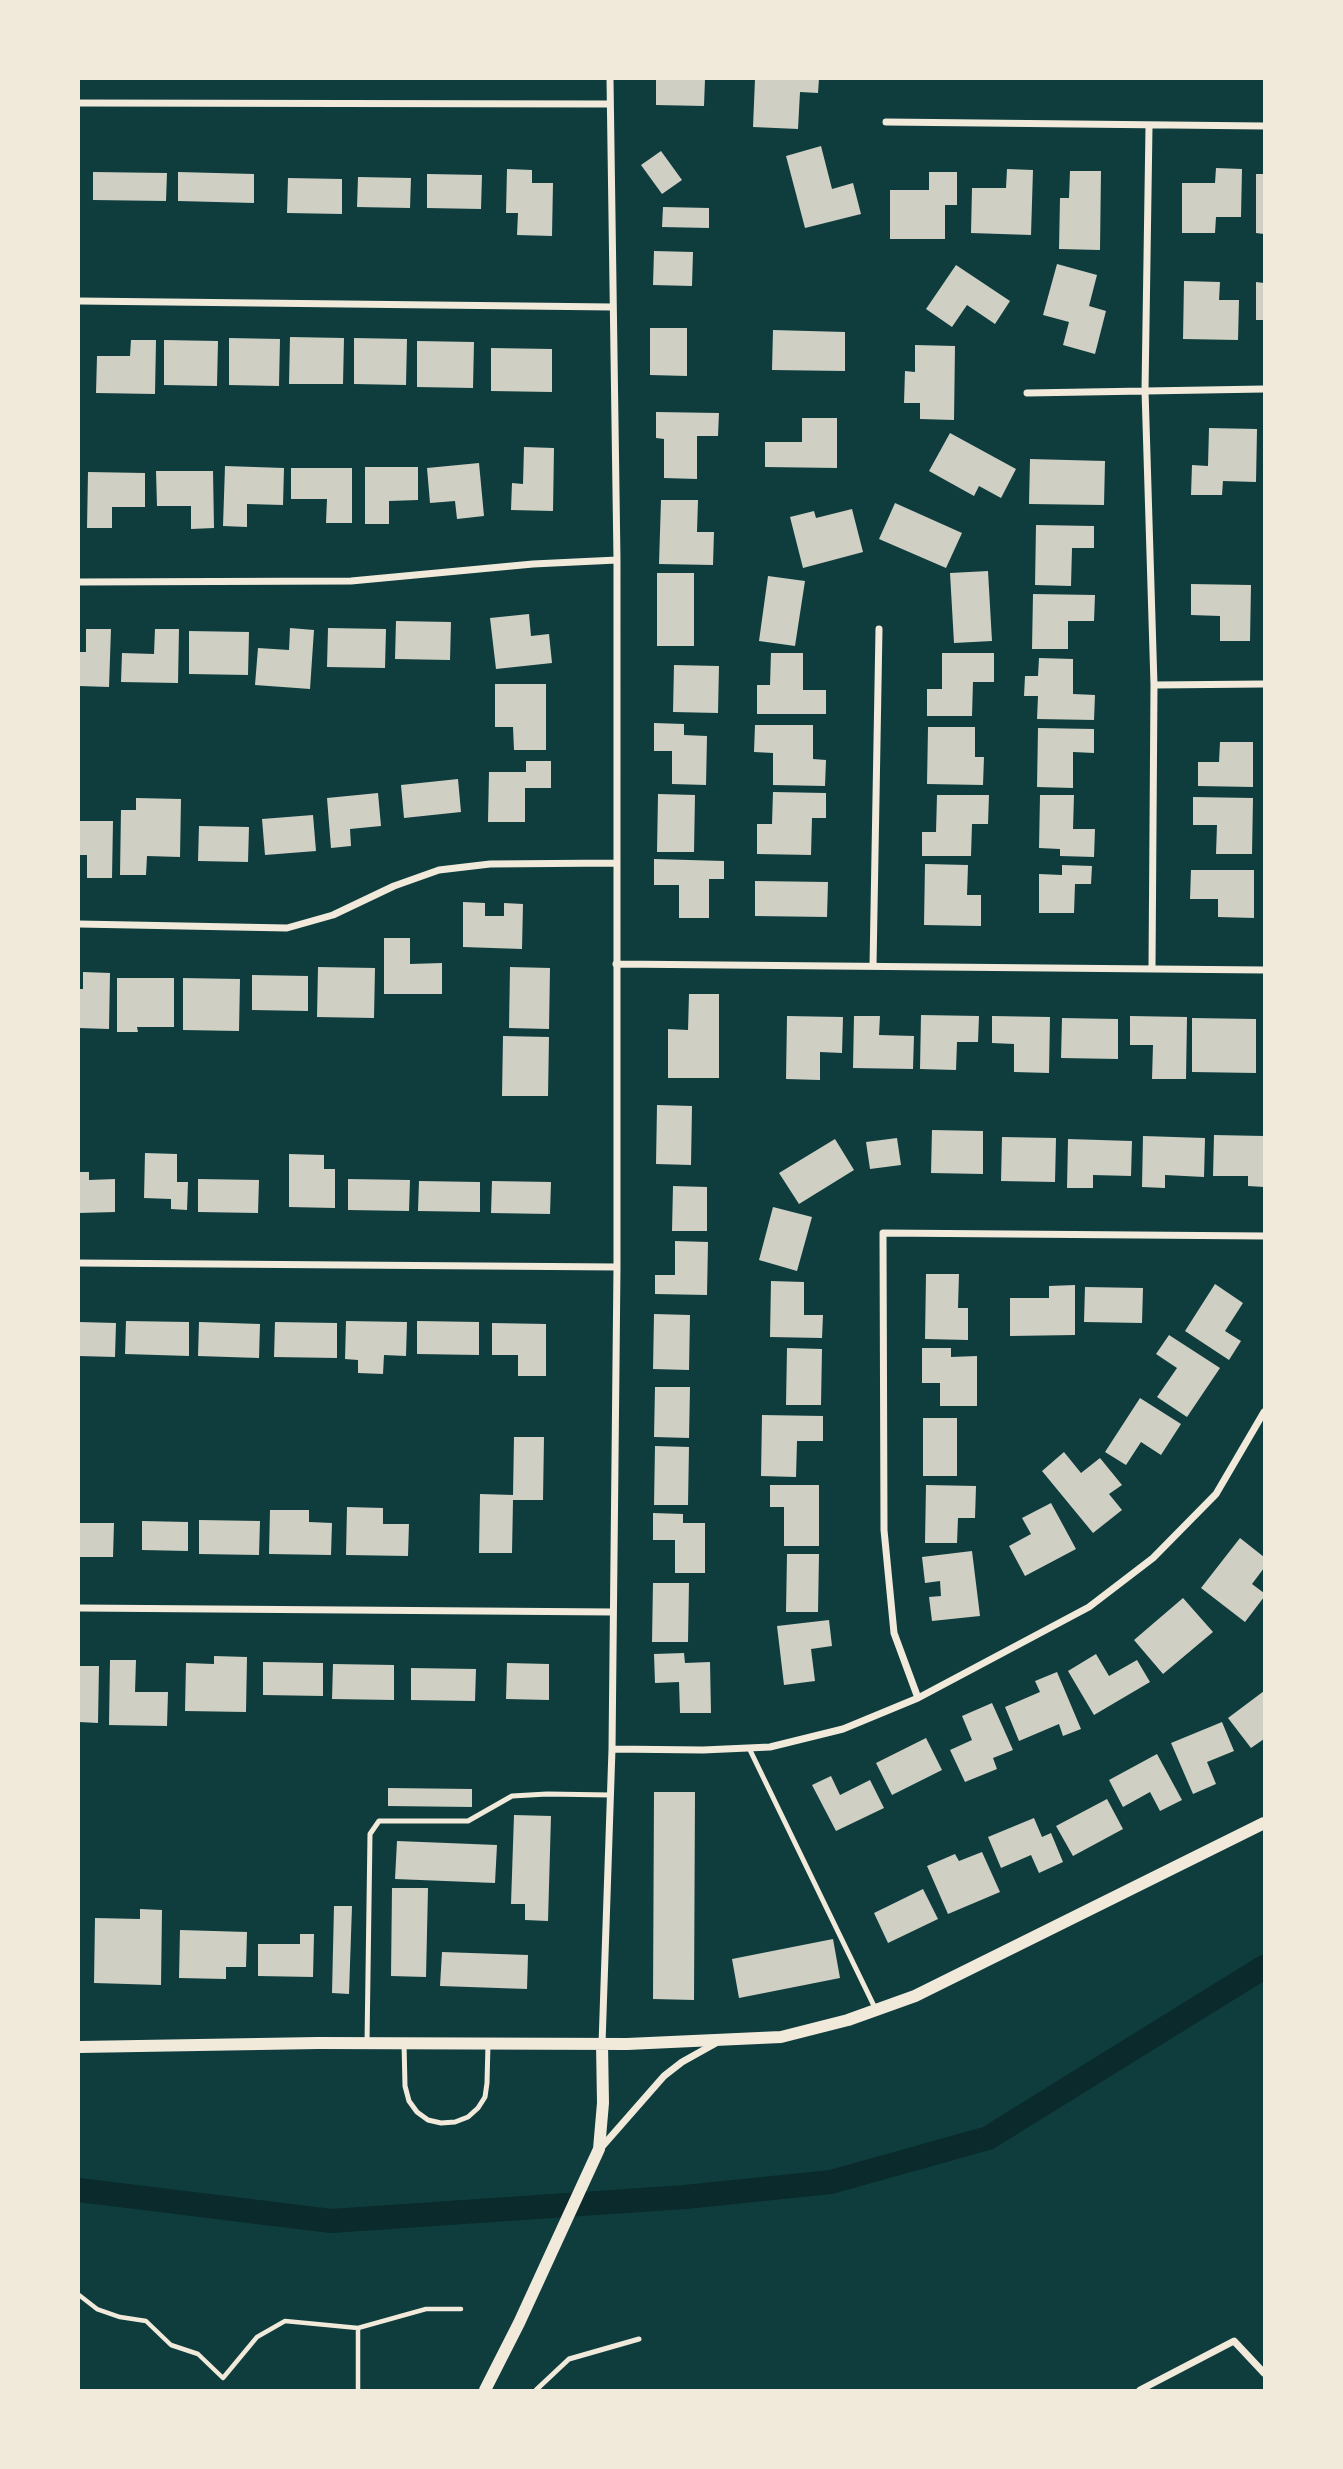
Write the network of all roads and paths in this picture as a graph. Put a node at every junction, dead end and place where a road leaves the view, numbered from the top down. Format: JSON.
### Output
{"nodes":[{"id":1,"x":610,"y":79,"type":"edge"},
{"id":2,"x":79,"y":103,"type":"edge"},
{"id":3,"x":609,"y":104,"type":"junction"},
{"id":4,"x":886,"y":122,"type":"dead end"},
{"id":5,"x":1264,"y":126,"type":"edge"},
{"id":6,"x":1149,"y":127,"type":"junction"},
{"id":7,"x":79,"y":301,"type":"edge"},
{"id":8,"x":612,"y":307,"type":"junction"},
{"id":9,"x":1264,"y":389,"type":"edge"},
{"id":10,"x":1145,"y":390,"type":"junction"},
{"id":11,"x":1027,"y":393,"type":"dead end"},
{"id":12,"x":617,"y":560,"type":"junction"},
{"id":13,"x":79,"y":582,"type":"edge"},
{"id":14,"x":879,"y":629,"type":"dead end"},
{"id":15,"x":1264,"y":684,"type":"edge"},
{"id":16,"x":1154,"y":685,"type":"junction"},
{"id":17,"x":616,"y":863,"type":"junction"},
{"id":18,"x":79,"y":923,"type":"edge"},
{"id":19,"x":616,"y":964,"type":"junction"},
{"id":20,"x":873,"y":966,"type":"junction"},
{"id":21,"x":1152,"y":968,"type":"junction"},
{"id":22,"x":1264,"y":970,"type":"edge"},
{"id":23,"x":1264,"y":1236,"type":"edge"},
{"id":24,"x":79,"y":1263,"type":"edge"},
{"id":25,"x":617,"y":1267,"type":"junction"},
{"id":26,"x":1264,"y":1412,"type":"edge"},
{"id":27,"x":79,"y":1608,"type":"edge"},
{"id":28,"x":613,"y":1612,"type":"junction"},
{"id":29,"x":918,"y":1698,"type":"junction"},
{"id":30,"x":749,"y":1748,"type":"junction"},
{"id":31,"x":612,"y":1749,"type":"junction"},
{"id":32,"x":611,"y":1795,"type":"junction"},
{"id":33,"x":1264,"y":1823,"type":"edge"},
{"id":34,"x":876,"y":2010,"type":"junction"},
{"id":35,"x":719,"y":2041,"type":"junction"},
{"id":36,"x":367,"y":2043,"type":"junction"},
{"id":37,"x":404,"y":2043,"type":"junction"},
{"id":38,"x":488,"y":2043,"type":"junction"},
{"id":39,"x":601,"y":2044,"type":"junction"},
{"id":40,"x":79,"y":2047,"type":"edge"},
{"id":41,"x":599,"y":2149,"type":"junction"},
{"id":42,"x":79,"y":2295,"type":"edge"},
{"id":43,"x":461,"y":2309,"type":"dead end"},
{"id":44,"x":358,"y":2329,"type":"junction"},
{"id":45,"x":639,"y":2339,"type":"dead end"},
{"id":46,"x":1264,"y":2373,"type":"edge"},
{"id":47,"x":358,"y":2390,"type":"edge"},
{"id":48,"x":485,"y":2390,"type":"edge"},
{"id":49,"x":536,"y":2390,"type":"edge"},
{"id":50,"x":1140,"y":2390,"type":"edge"}],
"edges":[{"from":1,"to":3,"type":"street"},
{"from":2,"to":3,"type":"street"},
{"from":3,"to":8,"type":"street"},
{"from":4,"to":6,"type":"street"},
{"from":5,"to":6,"type":"street"},
{"from":6,"to":10,"type":"street"},
{"from":7,"to":8,"type":"street"},
{"from":8,"to":12,"type":"street"},
{"from":9,"to":10,"type":"street"},
{"from":10,"to":11,"type":"street"},
{"from":10,"to":16,"type":"street"},
{"from":12,"to":13,"type":"street"},
{"from":12,"to":17,"type":"street"},
{"from":14,"to":20,"type":"street"},
{"from":15,"to":16,"type":"street"},
{"from":16,"to":21,"type":"street"},
{"from":17,"to":18,"type":"street"},
{"from":17,"to":19,"type":"street"},
{"from":19,"to":20,"type":"street"},
{"from":19,"to":25,"type":"street"},
{"from":20,"to":21,"type":"street"},
{"from":21,"to":22,"type":"street"},
{"from":23,"to":29,"type":"street"},
{"from":24,"to":25,"type":"street"},
{"from":25,"to":28,"type":"street"},
{"from":26,"to":29,"type":"street"},
{"from":27,"to":28,"type":"street"},
{"from":28,"to":31,"type":"street"},
{"from":29,"to":30,"type":"street"},
{"from":30,"to":31,"type":"street"},
{"from":30,"to":34,"type":"lane"},
{"from":31,"to":32,"type":"street"},
{"from":32,"to":36,"type":"lane"},
{"from":32,"to":39,"type":"street"},
{"from":33,"to":34,"type":"street"},
{"from":34,"to":35,"type":"street"},
{"from":35,"to":39,"type":"street"},
{"from":35,"to":41,"type":"street"},
{"from":36,"to":37,"type":"street"},
{"from":36,"to":40,"type":"street"},
{"from":37,"to":38,"type":"street"},
{"from":37,"to":38,"type":"lane"},
{"from":38,"to":39,"type":"street"},
{"from":39,"to":41,"type":"street"},
{"from":41,"to":48,"type":"street"},
{"from":42,"to":44,"type":"path"},
{"from":43,"to":44,"type":"path"},
{"from":44,"to":47,"type":"path"},
{"from":45,"to":49,"type":"lane"},
{"from":46,"to":50,"type":"street"}]}
